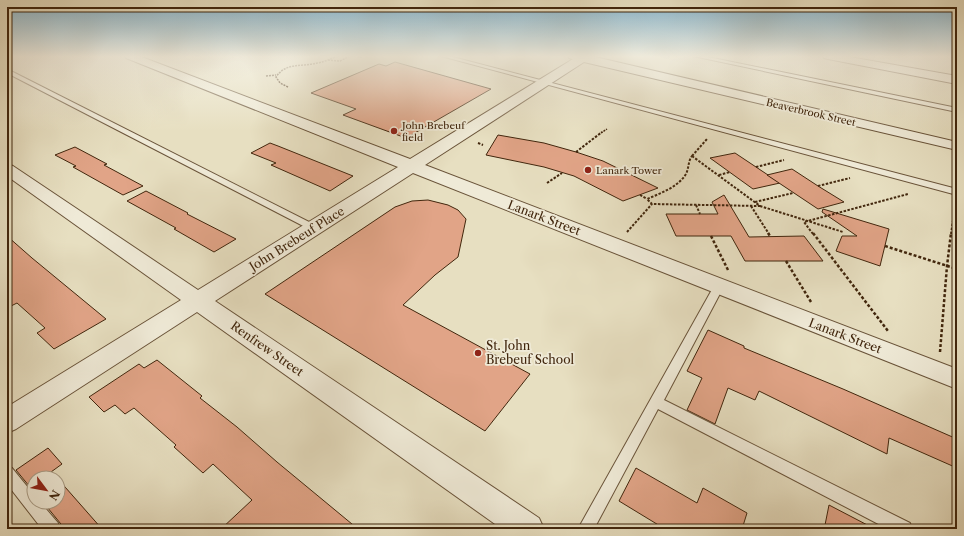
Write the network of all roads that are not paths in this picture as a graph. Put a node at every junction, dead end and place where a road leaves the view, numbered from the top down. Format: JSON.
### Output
{"nodes":[{"id":1,"x":27,"y":81,"type":"edge"},
{"id":2,"x":194,"y":81,"type":"edge"},
{"id":3,"x":540,"y":81,"type":"edge"},
{"id":4,"x":682,"y":81,"type":"edge"},
{"id":5,"x":817,"y":81,"type":"edge"},
{"id":6,"x":544,"y":82,"type":"junction"},
{"id":7,"x":957,"y":110,"type":"edge"},
{"id":8,"x":957,"y":146,"type":"edge"},
{"id":9,"x":411,"y":166,"type":"junction"},
{"id":10,"x":7,"y":169,"type":"edge"},
{"id":11,"x":957,"y":192,"type":"edge"},
{"id":12,"x":314,"y":228,"type":"junction"},
{"id":13,"x":724,"y":279,"type":"junction"},
{"id":14,"x":198,"y":301,"type":"junction"},
{"id":15,"x":957,"y":379,"type":"edge"},
{"id":16,"x":656,"y":402,"type":"junction"},
{"id":17,"x":7,"y":421,"type":"edge"},
{"id":18,"x":7,"y":473,"type":"edge"},
{"id":19,"x":52,"y":529,"type":"edge"},
{"id":20,"x":528,"y":529,"type":"edge"},
{"id":21,"x":586,"y":529,"type":"edge"},
{"id":22,"x":904,"y":529,"type":"edge"}],
"edges":[{"from":1,"to":12,"type":"lane"},
{"from":2,"to":9,"type":"street","name":"Lanark Street"},
{"from":3,"to":6,"type":"lane"},
{"from":4,"to":8,"type":"street","name":"Beaverbrook Street"},
{"from":5,"to":7,"type":"lane"},
{"from":6,"to":9,"type":"street","name":"John Brebeuf Place"},
{"from":6,"to":11,"type":"lane"},
{"from":9,"to":12,"type":"street","name":"John Brebeuf Place"},
{"from":9,"to":13,"type":"street","name":"Lanark Street"},
{"from":10,"to":14,"type":"street","name":"Renfrew Street"},
{"from":12,"to":14,"type":"street","name":"John Brebeuf Place"},
{"from":13,"to":15,"type":"street","name":"Lanark Street"},
{"from":13,"to":16,"type":"lane"},
{"from":14,"to":17,"type":"street","name":"John Brebeuf Place"},
{"from":14,"to":20,"type":"street","name":"Renfrew Street"},
{"from":16,"to":21,"type":"lane"},
{"from":16,"to":22,"type":"lane"},
{"from":18,"to":19,"type":"lane"}]}
